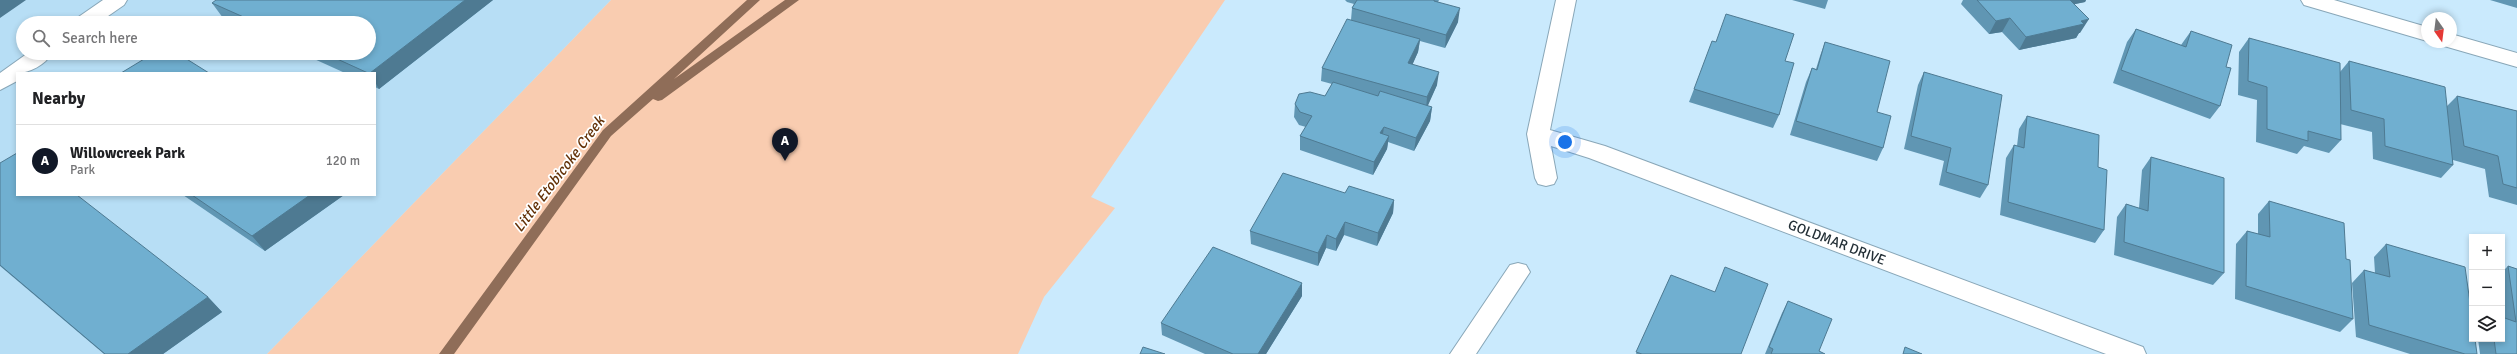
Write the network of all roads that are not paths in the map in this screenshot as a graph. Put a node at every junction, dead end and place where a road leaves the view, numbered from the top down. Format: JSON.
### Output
{"nodes":[{"id":1,"x":117,"y":0,"type":"edge"},
{"id":2,"x":1566,"y":0,"type":"edge"},
{"id":3,"x":2311,"y":0,"type":"edge"},
{"id":4,"x":94,"y":16,"type":"edge"},
{"id":5,"x":2421,"y":32,"type":"edge"},
{"id":6,"x":2457,"y":43,"type":"edge"},
{"id":7,"x":32,"y":60,"type":"edge"},
{"id":8,"x":2517,"y":60,"type":"edge"},
{"id":9,"x":0,"y":83,"type":"edge"},
{"id":10,"x":1538,"y":134,"type":"junction"},
{"id":11,"x":1546,"y":178,"type":"dead end"},
{"id":12,"x":1518,"y":272,"type":"dead end"},
{"id":13,"x":1462,"y":354,"type":"edge"},
{"id":14,"x":2134,"y":354,"type":"edge"}],
"edges":[{"from":1,"to":4,"type":"street"},
{"from":2,"to":10,"type":"street"},
{"from":3,"to":5,"type":"street"},
{"from":6,"to":8,"type":"street"},
{"from":7,"to":9,"type":"street"},
{"from":10,"to":11,"type":"street"},
{"from":10,"to":14,"type":"street","name":"GOLDMAR DRIVE"},
{"from":12,"to":13,"type":"street"}]}
